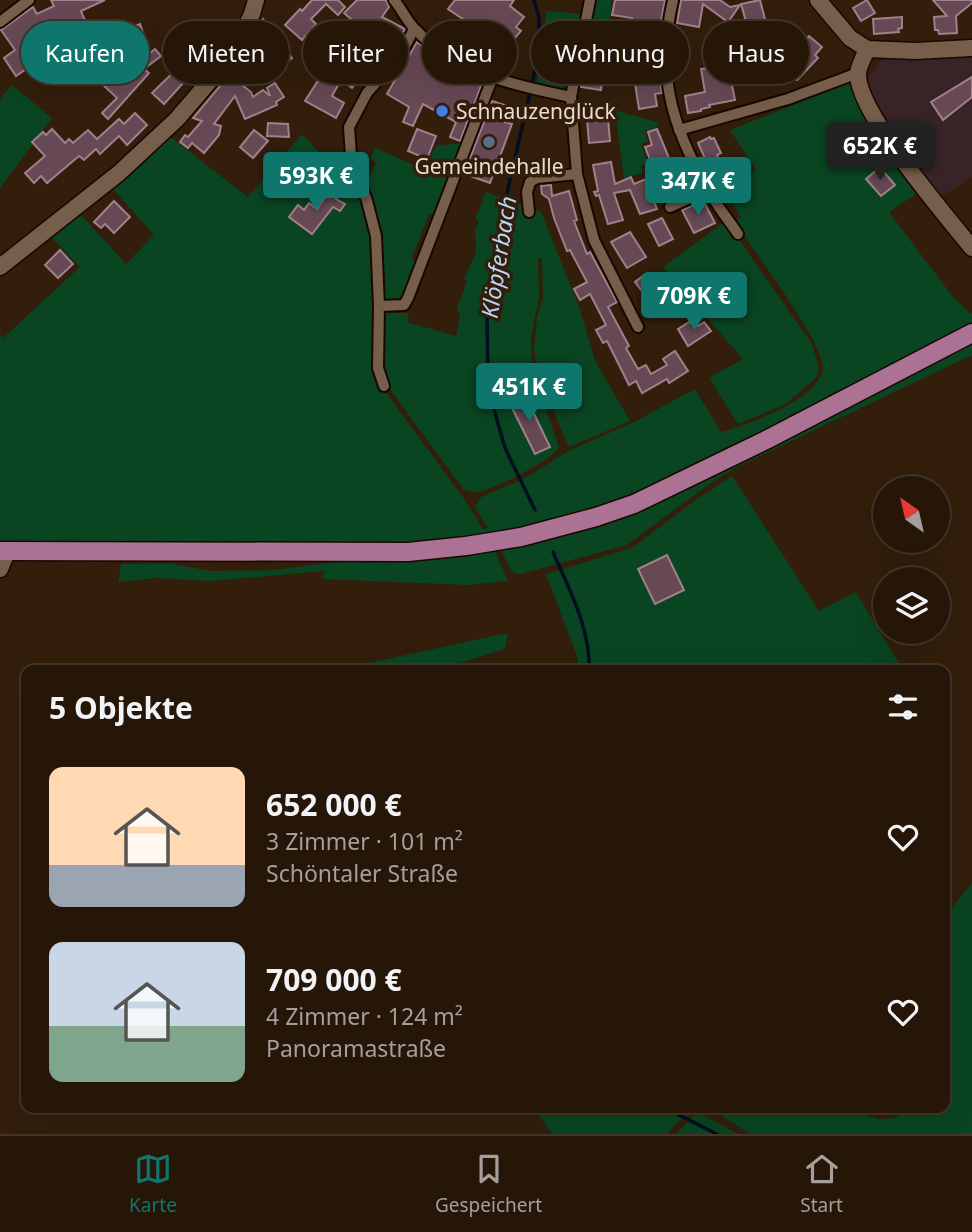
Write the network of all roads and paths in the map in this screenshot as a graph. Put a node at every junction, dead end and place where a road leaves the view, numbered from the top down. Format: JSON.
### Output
{"nodes":[{"id":1,"x":29,"y":0,"type":"edge"},
{"id":2,"x":256,"y":0,"type":"edge"},
{"id":3,"x":394,"y":0,"type":"edge"},
{"id":4,"x":590,"y":0,"type":"edge"},
{"id":5,"x":673,"y":0,"type":"edge"},
{"id":6,"x":818,"y":0,"type":"edge"},
{"id":7,"x":0,"y":22,"type":"edge"},
{"id":8,"x":414,"y":29,"type":"junction"},
{"id":9,"x":422,"y":36,"type":"edge"},
{"id":10,"x":972,"y":48,"type":"edge"},
{"id":11,"x":867,"y":49,"type":"junction"},
{"id":12,"x":858,"y":73,"type":"junction"},
{"id":13,"x":490,"y":84,"type":"edge"},
{"id":14,"x":509,"y":84,"type":"edge"},
{"id":15,"x":571,"y":97,"type":"junction"},
{"id":16,"x":679,"y":130,"type":"junction"},
{"id":17,"x":577,"y":174,"type":"junction"},
{"id":18,"x":708,"y":190,"type":"junction"},
{"id":19,"x":670,"y":207,"type":"dead end"},
{"id":20,"x":529,"y":212,"type":"dead end"},
{"id":21,"x":738,"y":234,"type":"dead end"},
{"id":22,"x":972,"y":248,"type":"edge"},
{"id":23,"x":0,"y":267,"type":"edge"},
{"id":24,"x":379,"y":306,"type":"junction"},
{"id":25,"x":638,"y":327,"type":"dead end"},
{"id":26,"x":972,"y":333,"type":"edge"},
{"id":27,"x":384,"y":386,"type":"dead end"},
{"id":28,"x":4,"y":551,"type":"edge"},
{"id":29,"x":0,"y":569,"type":"edge"}],
"edges":[{"from":1,"to":7,"type":"street"},
{"from":2,"to":23,"type":"street"},
{"from":3,"to":8,"type":"street"},
{"from":4,"to":15,"type":"street"},
{"from":5,"to":16,"type":"street"},
{"from":6,"to":11,"type":"street"},
{"from":8,"to":9,"type":"street"},
{"from":8,"to":24,"type":"street"},
{"from":10,"to":11,"type":"street"},
{"from":11,"to":12,"type":"street"},
{"from":12,"to":16,"type":"street"},
{"from":12,"to":22,"type":"street"},
{"from":13,"to":24,"type":"street"},
{"from":14,"to":15,"type":"street"},
{"from":15,"to":17,"type":"street"},
{"from":16,"to":18,"type":"street"},
{"from":17,"to":20,"type":"street"},
{"from":17,"to":25,"type":"street"},
{"from":18,"to":19,"type":"street"},
{"from":18,"to":21,"type":"street"},
{"from":24,"to":27,"type":"street"},
{"from":26,"to":28,"type":"main road"},
{"from":28,"to":29,"type":"street"}]}
